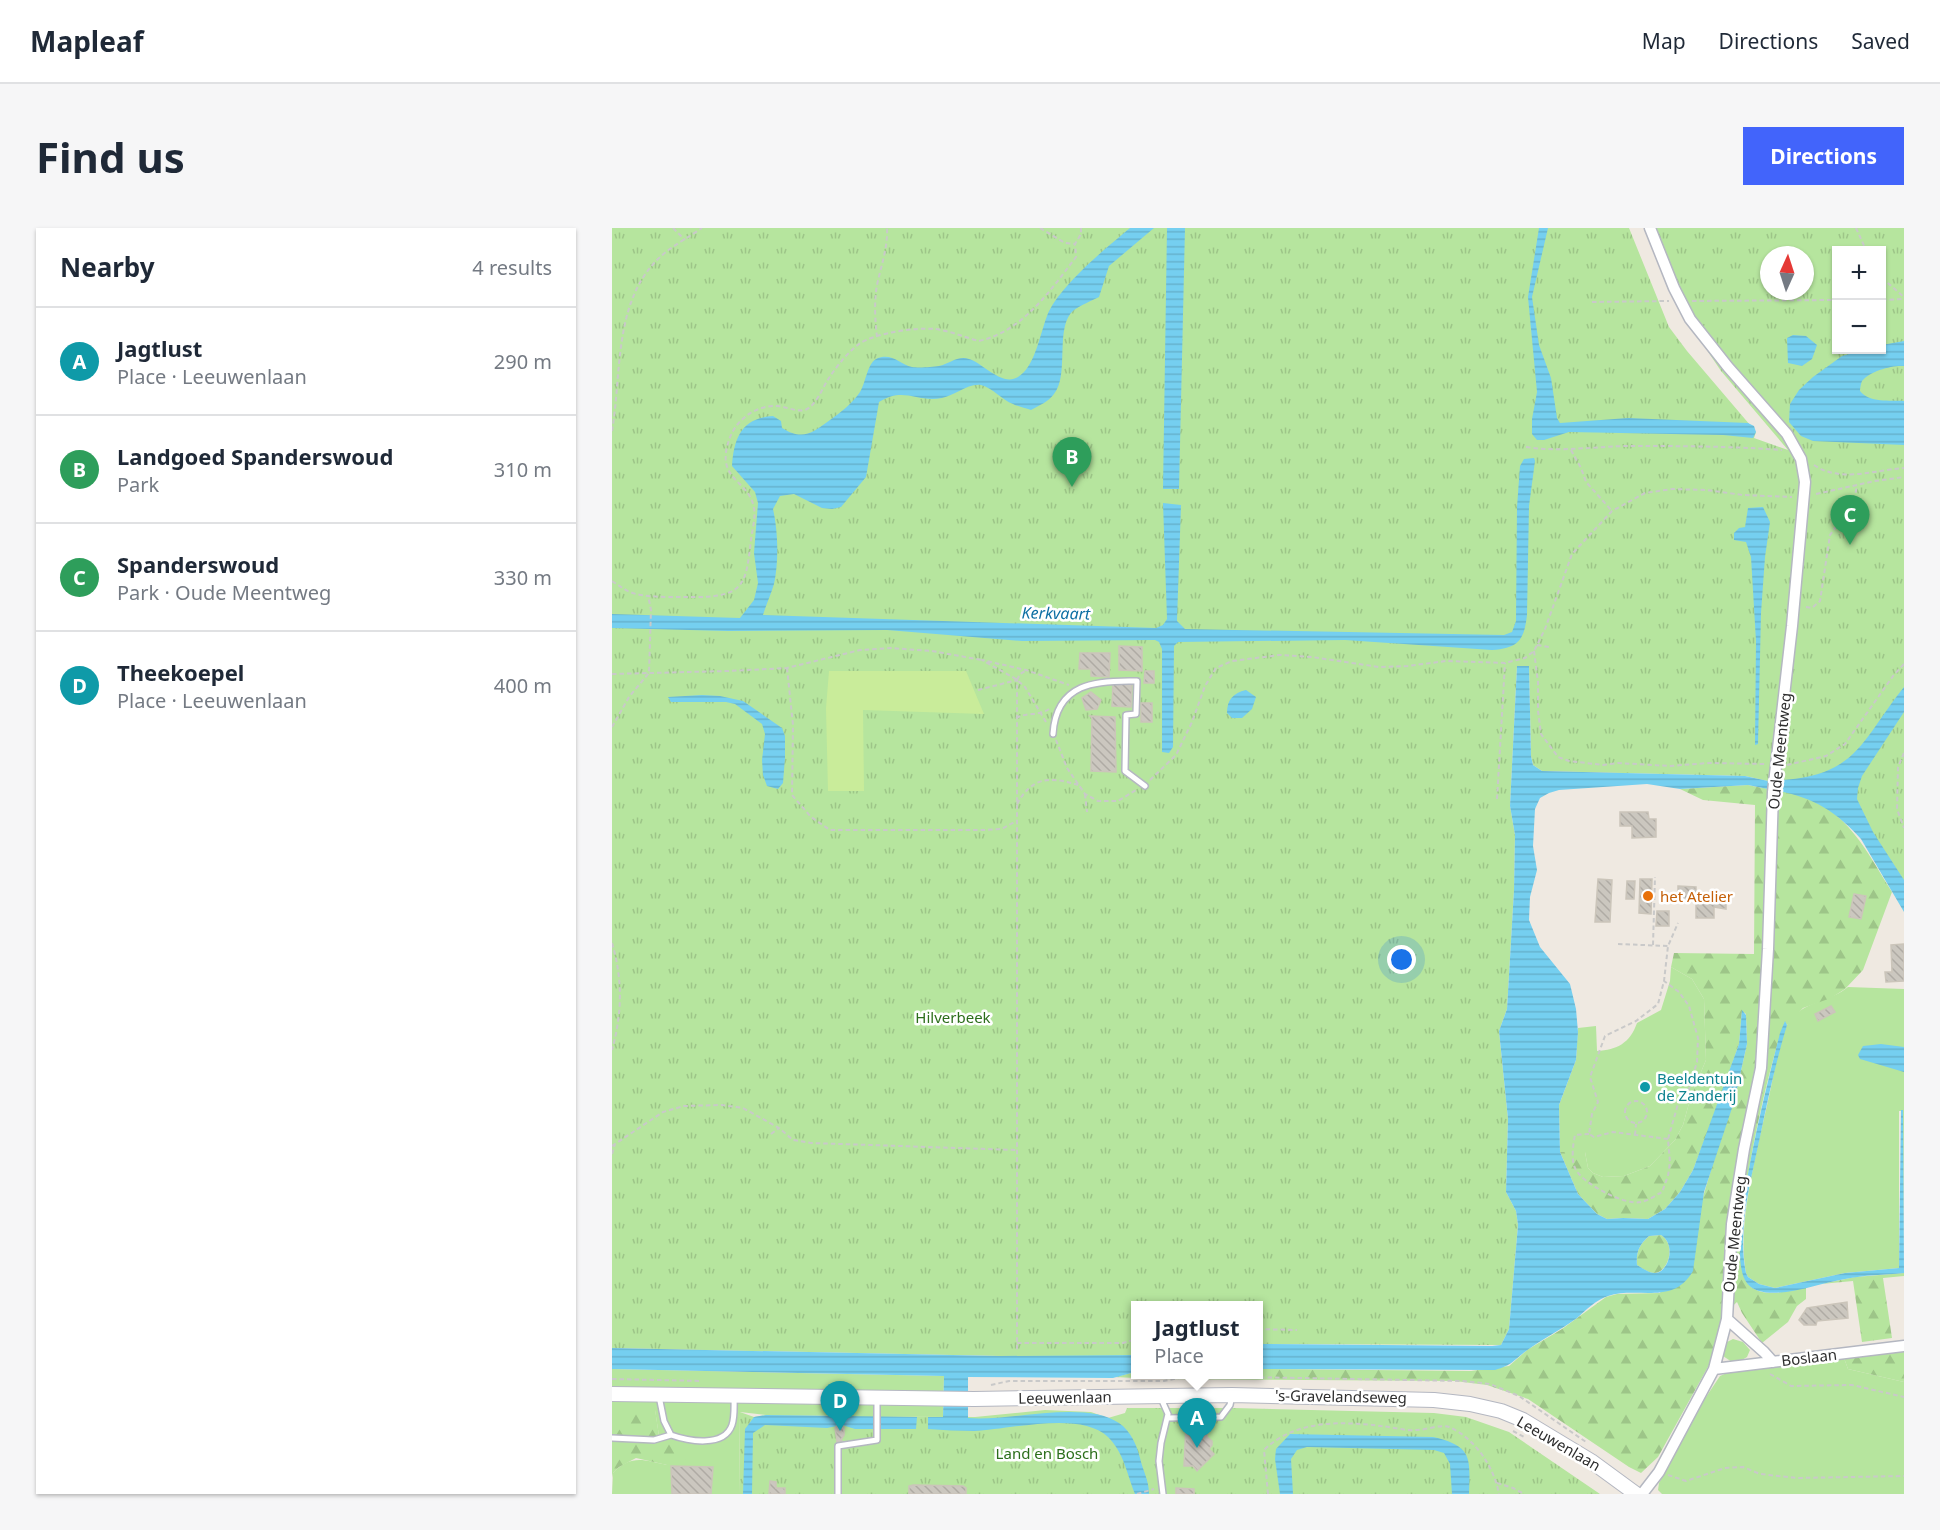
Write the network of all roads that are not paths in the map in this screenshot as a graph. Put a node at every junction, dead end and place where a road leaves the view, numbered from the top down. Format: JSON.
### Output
{"nodes":[{"id":1,"x":1650,"y":228,"type":"edge"},
{"id":2,"x":1053,"y":734,"type":"road end"},
{"id":3,"x":1144,"y":786,"type":"road end"},
{"id":4,"x":1727,"y":1319,"type":"junction"},
{"id":5,"x":1904,"y":1346,"type":"edge"},
{"id":6,"x":1769,"y":1366,"type":"junction"},
{"id":7,"x":1714,"y":1369,"type":"junction"},
{"id":8,"x":612,"y":1394,"type":"edge"},
{"id":9,"x":659,"y":1395,"type":"junction"},
{"id":10,"x":1160,"y":1395,"type":"junction"},
{"id":11,"x":1232,"y":1395,"type":"junction"},
{"id":12,"x":734,"y":1396,"type":"junction"},
{"id":13,"x":877,"y":1398,"type":"junction"},
{"id":14,"x":1167,"y":1418,"type":"junction"},
{"id":15,"x":671,"y":1435,"type":"junction"},
{"id":16,"x":612,"y":1438,"type":"edge"},
{"id":17,"x":838,"y":1494,"type":"edge"},
{"id":18,"x":1163,"y":1494,"type":"edge"},
{"id":19,"x":1636,"y":1494,"type":"edge"},
{"id":20,"x":1642,"y":1494,"type":"edge"}],
"edges":[{"from":1,"to":4,"type":"street","name":"Oude Meentweg"},
{"from":2,"to":3,"type":"lane"},
{"from":4,"to":6,"type":"street"},
{"from":4,"to":7,"type":"street","name":"Oude Meentweg"},
{"from":5,"to":6,"type":"street","name":"Boslaan"},
{"from":6,"to":7,"type":"street","name":"Boslaan"},
{"from":7,"to":20,"type":"street","name":"Oude Meentweg"},
{"from":8,"to":9,"type":"street","name":"Leeuwenlaan"},
{"from":9,"to":12,"type":"street","name":"Leeuwenlaan"},
{"from":9,"to":15,"type":"lane"},
{"from":10,"to":11,"type":"street","name":"Leeuwenlaan"},
{"from":10,"to":13,"type":"street","name":"Leeuwenlaan"},
{"from":10,"to":14,"type":"lane"},
{"from":11,"to":14,"type":"lane"},
{"from":11,"to":19,"type":"street","name":"Leeuwenlaan"},
{"from":12,"to":13,"type":"street","name":"Leeuwenlaan"},
{"from":12,"to":15,"type":"lane"},
{"from":13,"to":17,"type":"lane"},
{"from":14,"to":18,"type":"lane"},
{"from":15,"to":16,"type":"lane"}]}
